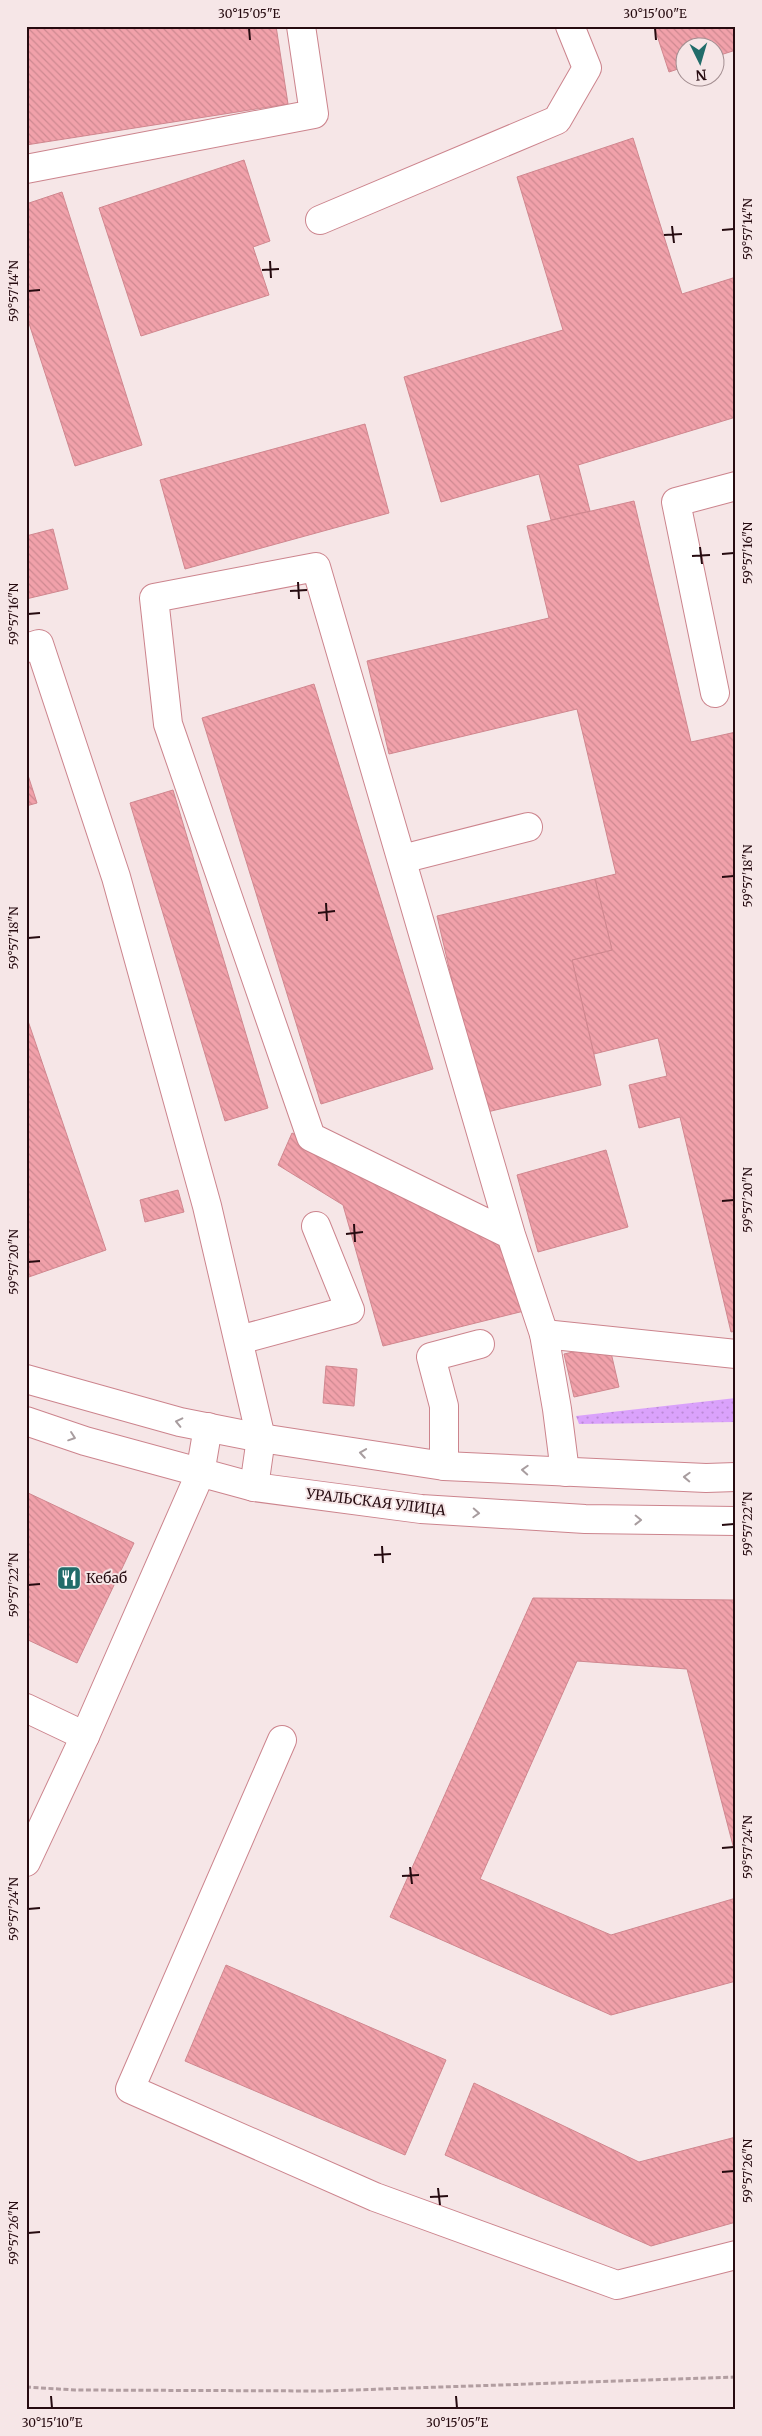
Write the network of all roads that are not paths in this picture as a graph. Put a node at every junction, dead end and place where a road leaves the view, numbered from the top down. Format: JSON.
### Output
{"nodes":[{"id":1,"x":301,"y":26,"type":"edge"},
{"id":2,"x":570,"y":26,"type":"edge"},
{"id":3,"x":26,"y":169,"type":"edge"},
{"id":4,"x":320,"y":220,"type":"dead end"},
{"id":5,"x":736,"y":486,"type":"edge"},
{"id":6,"x":26,"y":648,"type":"edge"},
{"id":7,"x":715,"y":693,"type":"dead end"},
{"id":8,"x":528,"y":827,"type":"dead end"},
{"id":9,"x":402,"y":859,"type":"junction"},
{"id":10,"x":316,"y":1226,"type":"dead end"},
{"id":11,"x":511,"y":1235,"type":"junction"},
{"id":12,"x":544,"y":1334,"type":"junction"},
{"id":13,"x":239,"y":1340,"type":"junction"},
{"id":14,"x":480,"y":1344,"type":"dead end"},
{"id":15,"x":736,"y":1354,"type":"edge"},
{"id":16,"x":26,"y":1379,"type":"edge"},
{"id":17,"x":26,"y":1421,"type":"edge"},
{"id":18,"x":208,"y":1427,"type":"junction"},
{"id":19,"x":261,"y":1438,"type":"junction"},
{"id":20,"x":444,"y":1466,"type":"junction"},
{"id":21,"x":565,"y":1472,"type":"junction"},
{"id":22,"x":200,"y":1474,"type":"junction"},
{"id":23,"x":736,"y":1477,"type":"edge"},
{"id":24,"x":254,"y":1487,"type":"junction"},
{"id":25,"x":736,"y":1521,"type":"edge"},
{"id":26,"x":26,"y":1708,"type":"edge"},
{"id":27,"x":85,"y":1736,"type":"junction"},
{"id":28,"x":282,"y":1740,"type":"dead end"},
{"id":29,"x":26,"y":1862,"type":"edge"},
{"id":30,"x":736,"y":2256,"type":"edge"}],
"edges":[{"from":1,"to":3,"type":"main road"},
{"from":2,"to":4,"type":"main road"},
{"from":5,"to":7,"type":"main road"},
{"from":6,"to":13,"type":"main road"},
{"from":8,"to":9,"type":"main road"},
{"from":9,"to":11,"type":"main road"},
{"from":9,"to":11,"type":"main road"},
{"from":10,"to":13,"type":"main road"},
{"from":11,"to":12,"type":"main road"},
{"from":12,"to":15,"type":"main road"},
{"from":12,"to":21,"type":"main road"},
{"from":13,"to":19,"type":"main road"},
{"from":14,"to":20,"type":"main road"},
{"from":18,"to":16,"type":"main road","one_way":true},
{"from":17,"to":22,"type":"main road","name":"УРАЛЬСКАЯ УЛИЦА","one_way":true},
{"from":18,"to":19,"type":"main road"},
{"from":18,"to":22,"type":"main road"},
{"from":20,"to":19,"type":"main road","one_way":true},
{"from":19,"to":24,"type":"main road"},
{"from":21,"to":20,"type":"main road","one_way":true},
{"from":23,"to":21,"type":"main road","one_way":true},
{"from":22,"to":24,"type":"main road","name":"УРАЛЬСКАЯ УЛИЦА"},
{"from":22,"to":27,"type":"main road"},
{"from":24,"to":25,"type":"main road","name":"УРАЛЬСКАЯ УЛИЦА","one_way":true},
{"from":26,"to":27,"type":"main road"},
{"from":27,"to":29,"type":"main road"},
{"from":28,"to":30,"type":"main road"}]}
